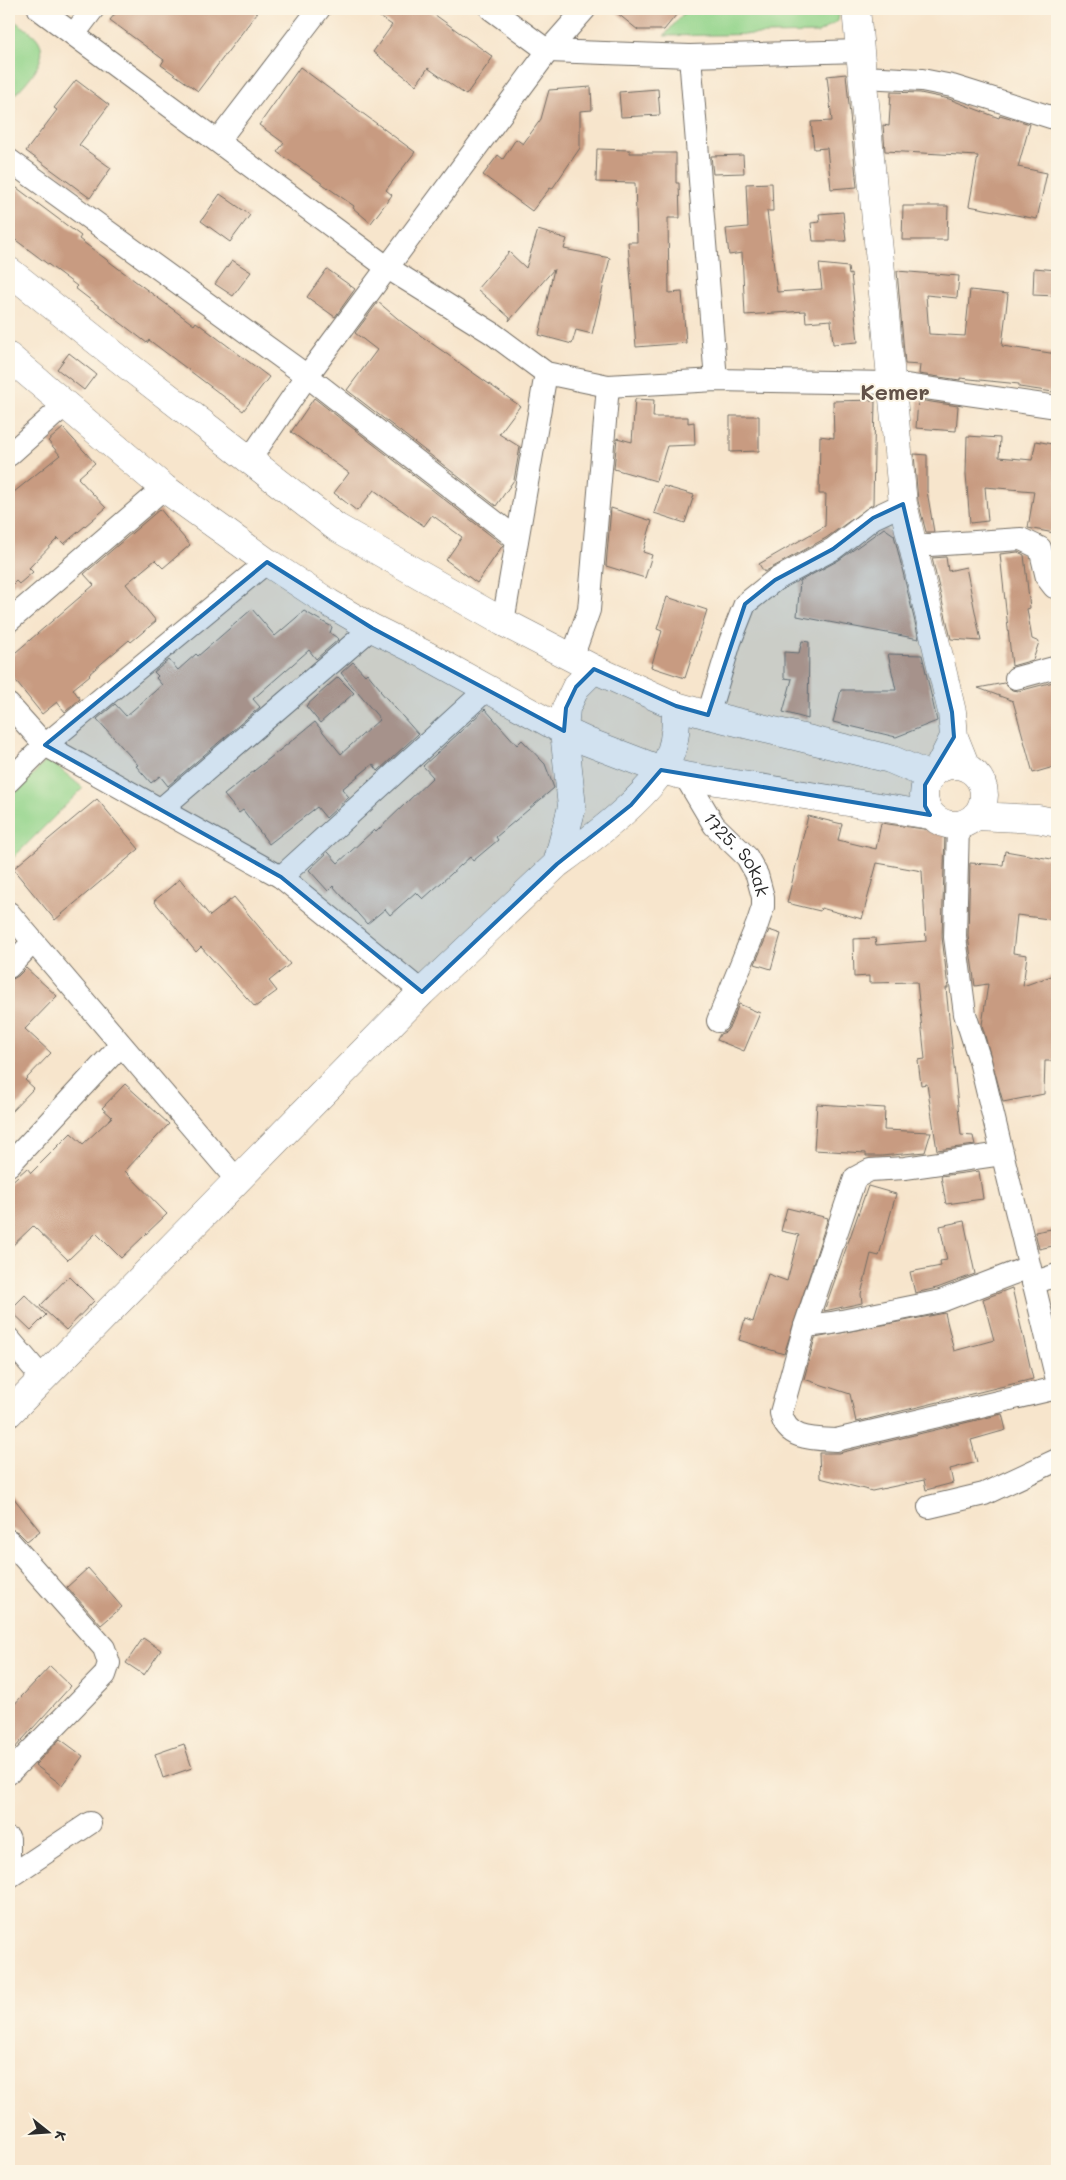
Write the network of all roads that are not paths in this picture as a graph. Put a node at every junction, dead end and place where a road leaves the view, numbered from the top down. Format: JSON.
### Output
{"nodes":[{"id":1,"x":39,"y":9,"type":"edge"},
{"id":2,"x":93,"y":9,"type":"edge"},
{"id":3,"x":319,"y":9,"type":"edge"},
{"id":4,"x":491,"y":9,"type":"edge"},
{"id":5,"x":585,"y":9,"type":"edge"},
{"id":6,"x":856,"y":9,"type":"edge"},
{"id":7,"x":74,"y":34,"type":"junction"},
{"id":8,"x":548,"y":51,"type":"junction"},
{"id":9,"x":690,"y":56,"type":"junction"},
{"id":10,"x":861,"y":64,"type":"junction"},
{"id":11,"x":1057,"y":119,"type":"edge"},
{"id":12,"x":218,"y":141,"type":"junction"},
{"id":13,"x":9,"y":160,"type":"edge"},
{"id":14,"x":388,"y":268,"type":"junction"},
{"id":15,"x":9,"y":271,"type":"edge"},
{"id":16,"x":9,"y":357,"type":"edge"},
{"id":17,"x":546,"y":373,"type":"junction"},
{"id":18,"x":307,"y":376,"type":"junction"},
{"id":19,"x":716,"y":380,"type":"junction"},
{"id":20,"x":891,"y":384,"type":"junction"},
{"id":21,"x":608,"y":386,"type":"junction"},
{"id":22,"x":66,"y":404,"type":"junction"},
{"id":23,"x":1057,"y":407,"type":"edge"},
{"id":24,"x":9,"y":456,"type":"edge"},
{"id":25,"x":250,"y":459,"type":"junction"},
{"id":26,"x":164,"y":488,"type":"junction"},
{"id":27,"x":903,"y":504,"type":"junction"},
{"id":28,"x":517,"y":539,"type":"junction"},
{"id":29,"x":914,"y":546,"type":"junction"},
{"id":30,"x":267,"y":562,"type":"junction"},
{"id":31,"x":1057,"y":587,"type":"edge"},
{"id":32,"x":9,"y":621,"type":"edge"},
{"id":33,"x":503,"y":622,"type":"junction"},
{"id":34,"x":372,"y":628,"type":"junction"},
{"id":35,"x":583,"y":663,"type":"junction"},
{"id":36,"x":1057,"y":667,"type":"edge"},
{"id":37,"x":1016,"y":678,"type":"dead end"},
{"id":38,"x":486,"y":690,"type":"junction"},
{"id":39,"x":9,"y":705,"type":"edge"},
{"id":40,"x":676,"y":706,"type":"junction"},
{"id":41,"x":708,"y":715,"type":"junction"},
{"id":42,"x":564,"y":731,"type":"junction"},
{"id":43,"x":954,"y":737,"type":"junction"},
{"id":44,"x":45,"y":745,"type":"junction"},
{"id":45,"x":966,"y":767,"type":"junction"},
{"id":46,"x":934,"y":772,"type":"junction"},
{"id":47,"x":673,"y":773,"type":"junction"},
{"id":48,"x":9,"y":781,"type":"edge"},
{"id":49,"x":984,"y":789,"type":"junction"},
{"id":50,"x":161,"y":809,"type":"junction"},
{"id":51,"x":930,"y":815,"type":"junction"},
{"id":52,"x":967,"y":821,"type":"junction"},
{"id":53,"x":1048,"y":821,"type":"edge"},
{"id":54,"x":557,"y":864,"type":"junction"},
{"id":55,"x":281,"y":877,"type":"junction"},
{"id":56,"x":9,"y":913,"type":"edge"},
{"id":57,"x":34,"y":942,"type":"junction"},
{"id":58,"x":9,"y":967,"type":"edge"},
{"id":59,"x":422,"y":992,"type":"junction"},
{"id":60,"x":718,"y":1020,"type":"dead end"},
{"id":61,"x":120,"y":1046,"type":"junction"},
{"id":62,"x":1002,"y":1154,"type":"junction"},
{"id":63,"x":9,"y":1166,"type":"edge"},
{"id":64,"x":237,"y":1180,"type":"junction"},
{"id":65,"x":1031,"y":1275,"type":"junction"},
{"id":66,"x":1057,"y":1275,"type":"edge"},
{"id":67,"x":805,"y":1326,"type":"junction"},
{"id":68,"x":9,"y":1339,"type":"edge"},
{"id":69,"x":44,"y":1380,"type":"junction"},
{"id":70,"x":1057,"y":1380,"type":"edge"},
{"id":71,"x":1057,"y":1388,"type":"edge"},
{"id":72,"x":9,"y":1413,"type":"edge"},
{"id":73,"x":1057,"y":1460,"type":"edge"},
{"id":74,"x":929,"y":1507,"type":"dead end"},
{"id":75,"x":9,"y":1541,"type":"edge"},
{"id":76,"x":9,"y":1773,"type":"edge"},
{"id":77,"x":90,"y":1823,"type":"dead end"},
{"id":78,"x":9,"y":1839,"type":"edge"},
{"id":79,"x":9,"y":1866,"type":"edge"},
{"id":80,"x":9,"y":1877,"type":"edge"}],
"edges":[{"from":1,"to":7,"type":"street"},
{"from":2,"to":7,"type":"street"},
{"from":3,"to":12,"type":"street"},
{"from":4,"to":8,"type":"street"},
{"from":5,"to":8,"type":"street"},
{"from":6,"to":10,"type":"main road"},
{"from":7,"to":12,"type":"street"},
{"from":8,"to":9,"type":"street"},
{"from":8,"to":14,"type":"street"},
{"from":9,"to":10,"type":"street"},
{"from":9,"to":19,"type":"street"},
{"from":10,"to":11,"type":"street"},
{"from":10,"to":20,"type":"main road"},
{"from":12,"to":14,"type":"street"},
{"from":13,"to":18,"type":"street"},
{"from":14,"to":17,"type":"street"},
{"from":14,"to":18,"type":"street"},
{"from":15,"to":25,"type":"main road"},
{"from":16,"to":22,"type":"main road"},
{"from":17,"to":21,"type":"street"},
{"from":17,"to":28,"type":"street"},
{"from":18,"to":25,"type":"street"},
{"from":18,"to":28,"type":"street"},
{"from":19,"to":20,"type":"street"},
{"from":19,"to":21,"type":"street"},
{"from":20,"to":23,"type":"street"},
{"from":20,"to":27,"type":"main road"},
{"from":21,"to":35,"type":"street"},
{"from":22,"to":24,"type":"street"},
{"from":22,"to":26,"type":"main road"},
{"from":25,"to":33,"type":"main road"},
{"from":26,"to":30,"type":"main road"},
{"from":26,"to":32,"type":"street"},
{"from":27,"to":29,"type":"main road"},
{"from":27,"to":41,"type":"street"},
{"from":28,"to":33,"type":"street"},
{"from":29,"to":31,"type":"street"},
{"from":29,"to":43,"type":"main road"},
{"from":30,"to":34,"type":"main road"},
{"from":30,"to":44,"type":"street"},
{"from":33,"to":35,"type":"main road"},
{"from":34,"to":38,"type":"main road"},
{"from":34,"to":50,"type":"street"},
{"from":35,"to":40,"type":"main road"},
{"from":35,"to":42,"type":"main road"},
{"from":36,"to":37,"type":"street"},
{"from":38,"to":42,"type":"main road"},
{"from":38,"to":55,"type":"street"},
{"from":39,"to":44,"type":"street"},
{"from":40,"to":41,"type":"main road"},
{"from":40,"to":47,"type":"main road"},
{"from":41,"to":46,"type":"main road"},
{"from":42,"to":47,"type":"main road"},
{"from":42,"to":54,"type":"main road"},
{"from":43,"to":45,"type":"main road"},
{"from":43,"to":46,"type":"main road"},
{"from":44,"to":48,"type":"street"},
{"from":44,"to":50,"type":"street"},
{"from":45,"to":46,"type":"main road"},
{"from":45,"to":49,"type":"main road"},
{"from":46,"to":51,"type":"main road"},
{"from":47,"to":51,"type":"main road"},
{"from":47,"to":54,"type":"main road"},
{"from":47,"to":60,"type":"street","name":"1725. Sokak"},
{"from":49,"to":52,"type":"main road"},
{"from":49,"to":53,"type":"main road"},
{"from":50,"to":55,"type":"street"},
{"from":51,"to":52,"type":"main road"},
{"from":52,"to":53,"type":"main road"},
{"from":52,"to":62,"type":"street"},
{"from":54,"to":59,"type":"main road"},
{"from":55,"to":59,"type":"street"},
{"from":56,"to":57,"type":"street"},
{"from":57,"to":58,"type":"street"},
{"from":57,"to":61,"type":"street"},
{"from":59,"to":64,"type":"main road"},
{"from":61,"to":63,"type":"street"},
{"from":61,"to":64,"type":"street"},
{"from":62,"to":65,"type":"street"},
{"from":62,"to":67,"type":"street"},
{"from":64,"to":69,"type":"main road"},
{"from":65,"to":66,"type":"street"},
{"from":65,"to":67,"type":"street"},
{"from":65,"to":70,"type":"street"},
{"from":67,"to":71,"type":"street"},
{"from":68,"to":69,"type":"street"},
{"from":69,"to":72,"type":"main road"},
{"from":73,"to":74,"type":"street"},
{"from":75,"to":76,"type":"street"},
{"from":77,"to":80,"type":"street"},
{"from":78,"to":79,"type":"street"}]}
